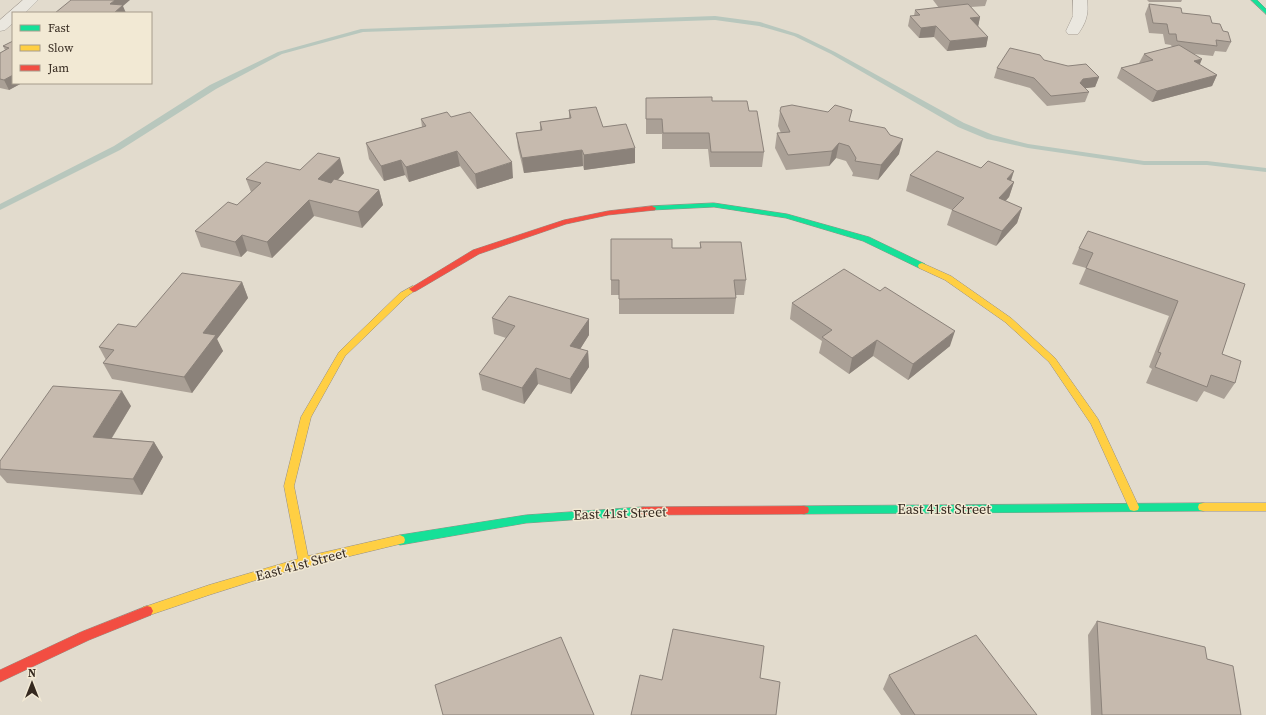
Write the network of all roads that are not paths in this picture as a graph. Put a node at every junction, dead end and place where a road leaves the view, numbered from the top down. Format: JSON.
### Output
{"nodes":[{"id":1,"x":31,"y":0,"type":"edge"},
{"id":2,"x":1080,"y":0,"type":"edge"},
{"id":3,"x":1254,"y":0,"type":"edge"},
{"id":4,"x":17,"y":12,"type":"edge"},
{"id":5,"x":1266,"y":12,"type":"edge"},
{"id":6,"x":12,"y":17,"type":"edge"},
{"id":7,"x":0,"y":27,"type":"edge"},
{"id":8,"x":1073,"y":31,"type":"dead end"},
{"id":9,"x":1134,"y":507,"type":"junction"},
{"id":10,"x":1266,"y":507,"type":"edge"},
{"id":11,"x":304,"y":562,"type":"junction"},
{"id":12,"x":0,"y":676,"type":"edge"}],
"edges":[{"from":1,"to":4,"type":"street"},
{"from":2,"to":8,"type":"street"},
{"from":3,"to":5,"type":"street"},
{"from":6,"to":7,"type":"street"},
{"from":9,"to":10,"type":"street","name":"East 41st Street"},
{"from":9,"to":11,"type":"street","name":"East 41st Street"},
{"from":9,"to":11,"type":"street"},
{"from":11,"to":12,"type":"street","name":"East 41st Street"}]}
